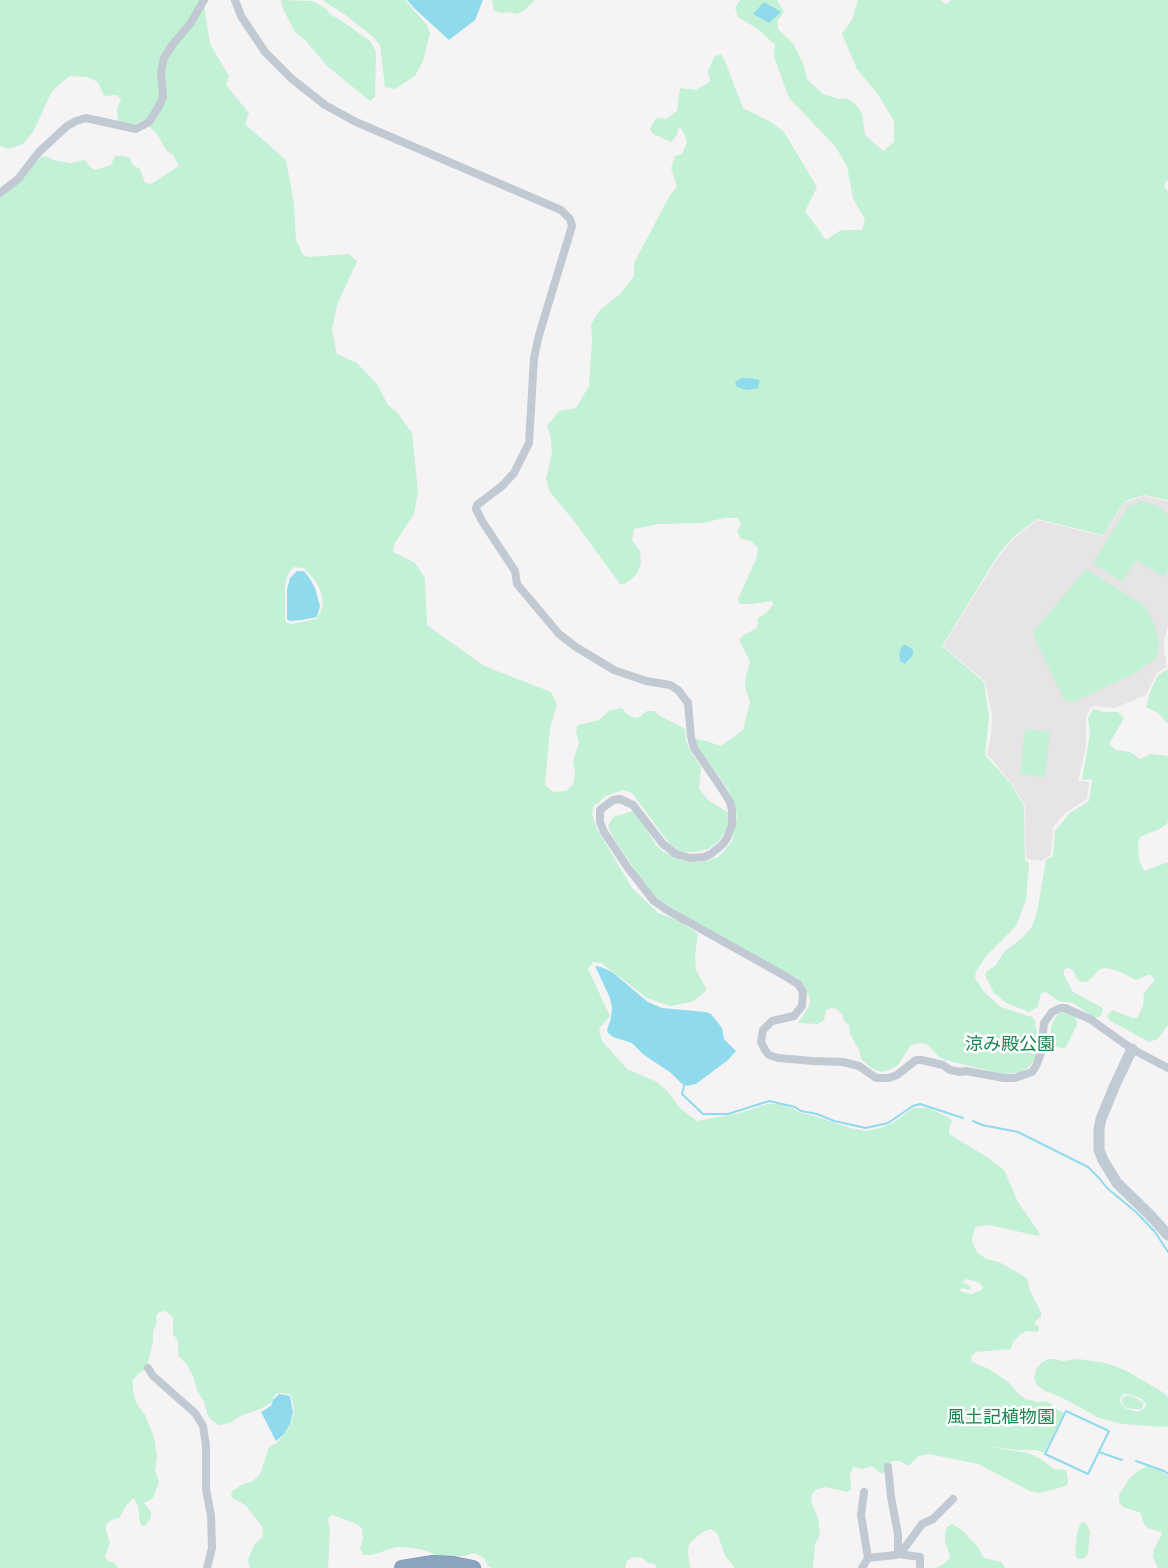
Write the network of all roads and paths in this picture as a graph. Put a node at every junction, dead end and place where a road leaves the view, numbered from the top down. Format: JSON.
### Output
{"nodes":[{"id":1,"x":204,"y":0,"type":"edge"},
{"id":2,"x":234,"y":0,"type":"edge"},
{"id":3,"x":0,"y":193,"type":"edge"},
{"id":4,"x":1132,"y":1049,"type":"junction"},
{"id":5,"x":1168,"y":1068,"type":"edge"},
{"id":6,"x":1168,"y":1235,"type":"edge"},
{"id":7,"x":148,"y":1368,"type":"dead end"},
{"id":8,"x":888,"y":1467,"type":"dead end"},
{"id":9,"x":864,"y":1492,"type":"dead end"},
{"id":10,"x":953,"y":1498,"type":"dead end"},
{"id":11,"x":898,"y":1554,"type":"junction"},
{"id":12,"x":868,"y":1558,"type":"junction"},
{"id":13,"x":207,"y":1568,"type":"edge"},
{"id":14,"x":402,"y":1568,"type":"edge"},
{"id":15,"x":473,"y":1568,"type":"edge"},
{"id":16,"x":862,"y":1568,"type":"edge"},
{"id":17,"x":920,"y":1568,"type":"edge"}],
"edges":[{"from":1,"to":3,"type":"street"},
{"from":2,"to":4,"type":"street"},
{"from":4,"to":5,"type":"street"},
{"from":4,"to":6,"type":"main road"},
{"from":7,"to":13,"type":"street"},
{"from":8,"to":11,"type":"street"},
{"from":9,"to":12,"type":"street"},
{"from":10,"to":11,"type":"street"},
{"from":11,"to":12,"type":"street"},
{"from":11,"to":17,"type":"street"},
{"from":12,"to":16,"type":"street"},
{"from":14,"to":15,"type":"highway"}]}
